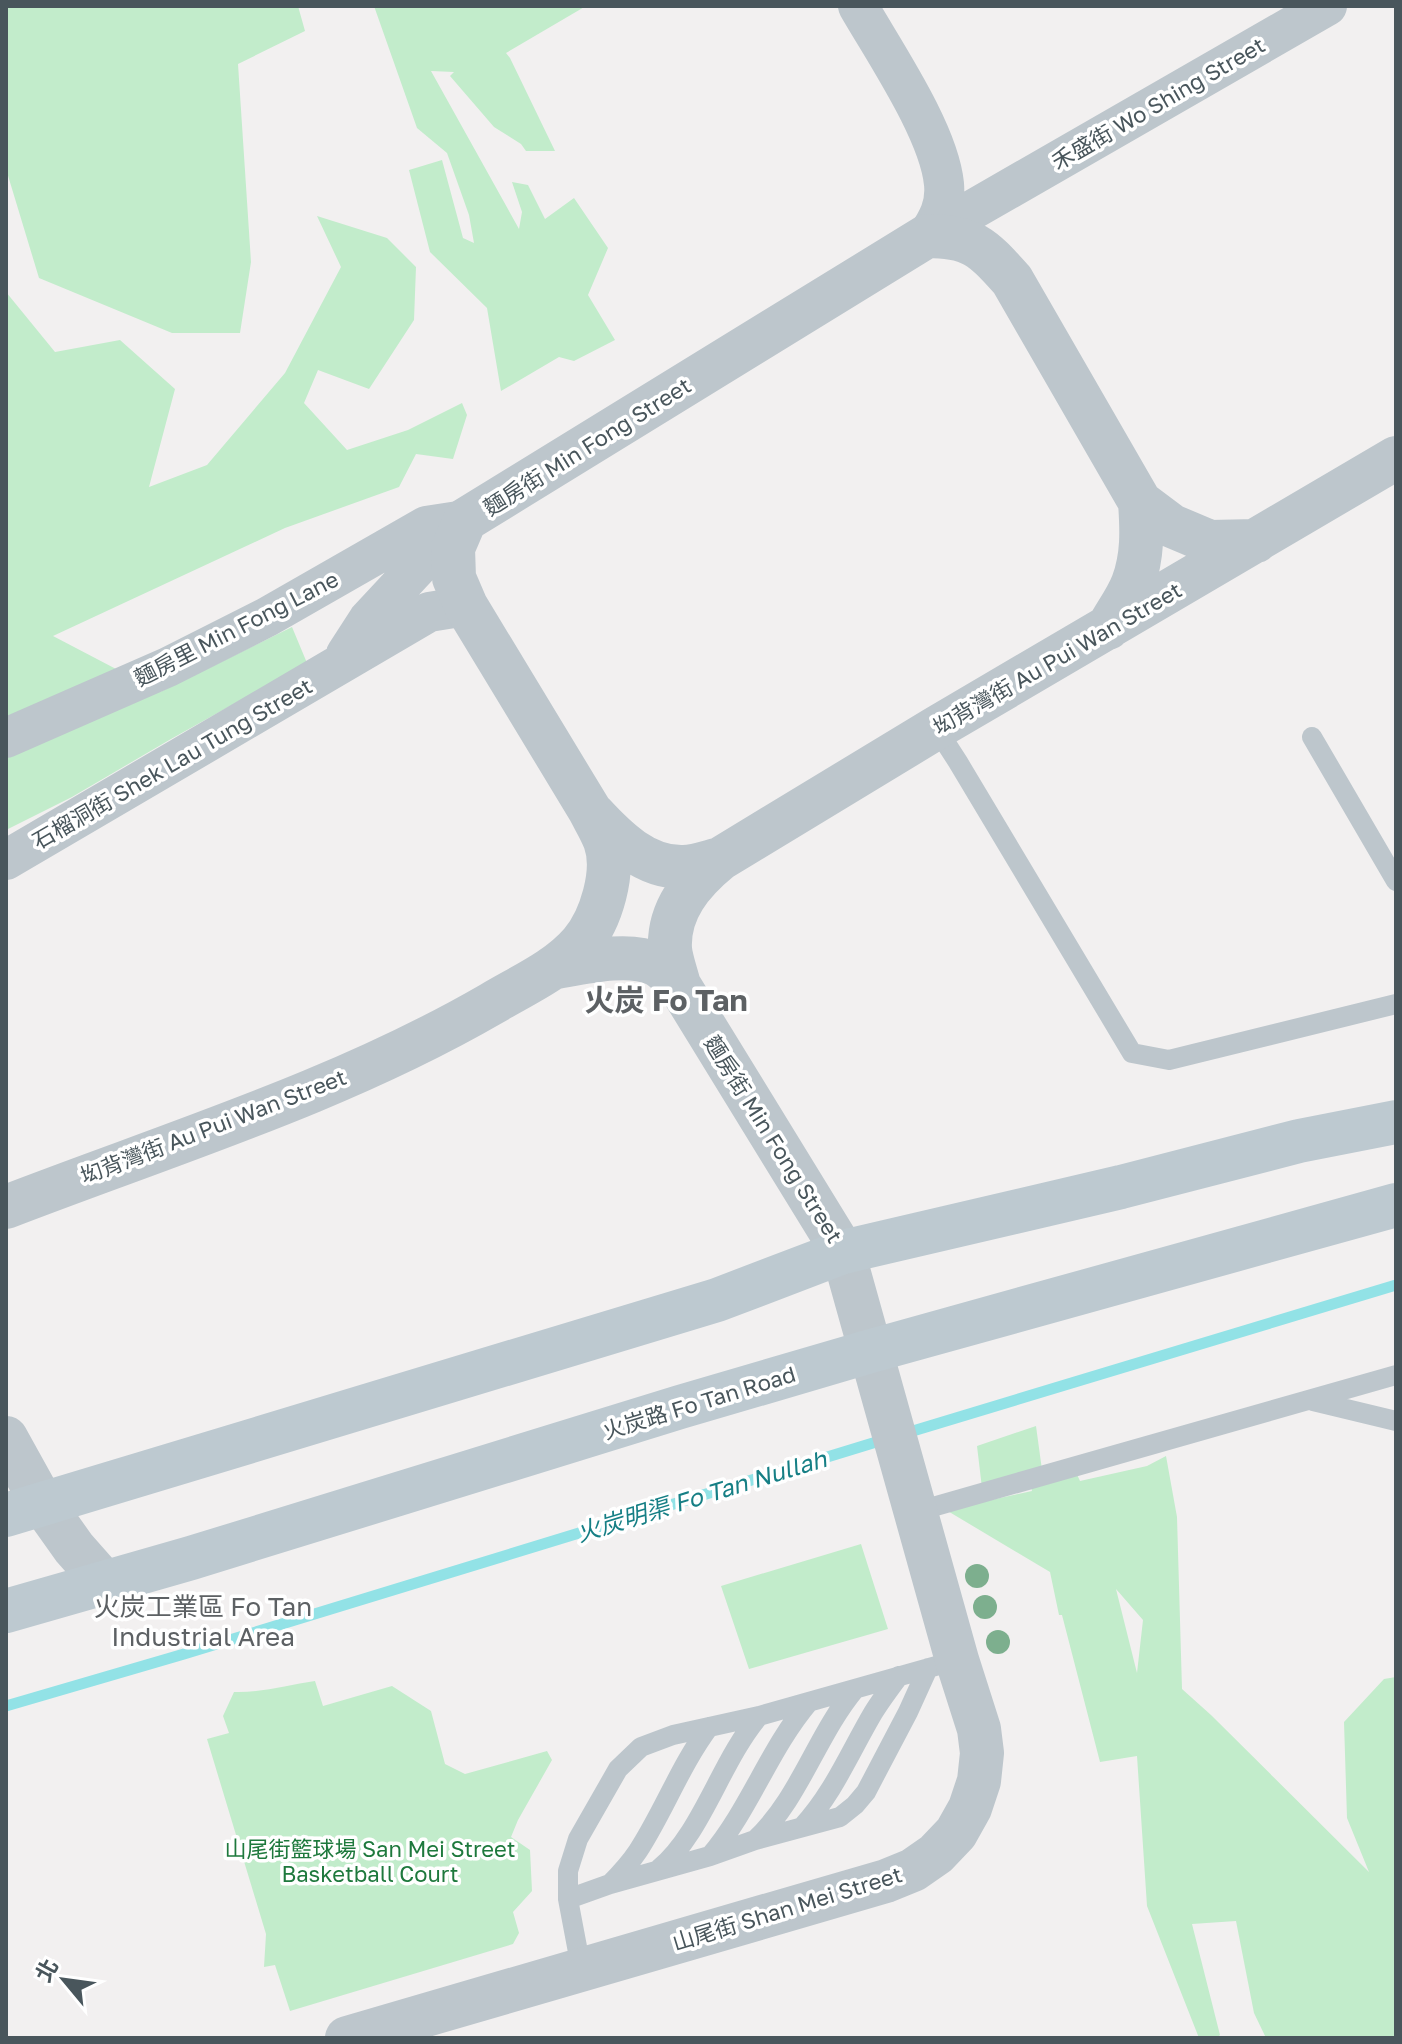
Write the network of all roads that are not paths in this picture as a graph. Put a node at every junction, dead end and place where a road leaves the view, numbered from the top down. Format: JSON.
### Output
{"nodes":[{"id":1,"x":858,"y":6,"type":"edge"},
{"id":2,"x":1327,"y":6,"type":"edge"},
{"id":3,"x":988,"y":200,"type":"joint"},
{"id":4,"x":927,"y":236,"type":"junction"},
{"id":5,"x":1396,"y":458,"type":"edge"},
{"id":6,"x":1140,"y":502,"type":"junction"},
{"id":7,"x":465,"y":520,"type":"junction"},
{"id":8,"x":1256,"y":541,"type":"junction"},
{"id":9,"x":466,"y":606,"type":"junction"},
{"id":10,"x":1108,"y":628,"type":"junction"},
{"id":11,"x":339,"y":666,"type":"junction"},
{"id":12,"x":936,"y":728,"type":"junction"},
{"id":13,"x":1312,"y":737,"type":"dead end"},
{"id":14,"x":6,"y":738,"type":"edge"},
{"id":15,"x":589,"y":809,"type":"junction"},
{"id":16,"x":720,"y":859,"type":"junction"},
{"id":17,"x":6,"y":860,"type":"edge"},
{"id":18,"x":1396,"y":881,"type":"edge"},
{"id":19,"x":552,"y":968,"type":"junction"},
{"id":20,"x":679,"y":985,"type":"junction"},
{"id":21,"x":1396,"y":1004,"type":"edge"},
{"id":22,"x":1396,"y":1122,"type":"edge"},
{"id":23,"x":1396,"y":1205,"type":"edge"},
{"id":24,"x":6,"y":1207,"type":"edge"},
{"id":25,"x":843,"y":1252,"type":"junction"},
{"id":26,"x":871,"y":1351,"type":"junction"},
{"id":27,"x":1396,"y":1375,"type":"edge"},
{"id":28,"x":1310,"y":1400,"type":"junction"},
{"id":29,"x":1396,"y":1421,"type":"edge"},
{"id":30,"x":6,"y":1438,"type":"edge"},
{"id":31,"x":910,"y":1492,"type":"junction"},
{"id":32,"x":24,"y":1509,"type":"edge"},
{"id":33,"x":104,"y":1582,"type":"junction"},
{"id":34,"x":6,"y":1611,"type":"edge"},
{"id":35,"x":942,"y":1664,"type":"junction"},
{"id":36,"x":899,"y":1676,"type":"junction"},
{"id":37,"x":855,"y":1689,"type":"junction"},
{"id":38,"x":809,"y":1702,"type":"junction"},
{"id":39,"x":759,"y":1716,"type":"junction"},
{"id":40,"x":709,"y":1727,"type":"junction"},
{"id":41,"x":802,"y":1827,"type":"junction"},
{"id":42,"x":755,"y":1840,"type":"junction"},
{"id":43,"x":710,"y":1856,"type":"junction"},
{"id":44,"x":657,"y":1871,"type":"junction"},
{"id":45,"x":610,"y":1884,"type":"junction"},
{"id":46,"x":568,"y":1899,"type":"junction"},
{"id":47,"x":581,"y":1968,"type":"junction"},
{"id":48,"x":347,"y":2038,"type":"edge"}],
"edges":[{"from":1,"to":4,"type":"street"},
{"from":2,"to":3,"type":"street","name":"禾盛街 Wo Shing Street"},
{"from":3,"to":4,"type":"street","name":"麵房街 Min Fong Street"},
{"from":4,"to":6,"type":"street"},
{"from":4,"to":7,"type":"street","name":"麵房街 Min Fong Street"},
{"from":5,"to":8,"type":"street","name":"㘭背灣街 Au Pui Wan Street"},
{"from":6,"to":8,"type":"street"},
{"from":6,"to":10,"type":"street"},
{"from":7,"to":9,"type":"street","name":"麵房街 Min Fong Street"},
{"from":7,"to":11,"type":"street","name":"石榴洞街 Shek Lau Tung Street"},
{"from":7,"to":14,"type":"street","name":"麵房里 Min Fong Lane"},
{"from":8,"to":10,"type":"street","name":"㘭背灣街 Au Pui Wan Street"},
{"from":9,"to":11,"type":"street","name":"石榴洞街 Shek Lau Tung Street"},
{"from":9,"to":15,"type":"street","name":"麵房街 Min Fong Street"},
{"from":10,"to":12,"type":"street","name":"㘭背灣街 Au Pui Wan Street"},
{"from":11,"to":17,"type":"street","name":"石榴洞街 Shek Lau Tung Street"},
{"from":12,"to":16,"type":"street","name":"㘭背灣街 Au Pui Wan Street"},
{"from":12,"to":21,"type":"lane"},
{"from":13,"to":18,"type":"lane"},
{"from":15,"to":16,"type":"street"},
{"from":15,"to":19,"type":"street","name":"㘭背灣街 Au Pui Wan Street"},
{"from":16,"to":20,"type":"street"},
{"from":19,"to":20,"type":"street"},
{"from":19,"to":24,"type":"street","name":"㘭背灣街 Au Pui Wan Street"},
{"from":20,"to":25,"type":"street","name":"麵房街 Min Fong Street"},
{"from":22,"to":25,"type":"main road"},
{"from":23,"to":26,"type":"main road","name":"火炭路 Fo Tan Road"},
{"from":25,"to":26,"type":"street","name":"山尾街 Shan Mei Street"},
{"from":25,"to":32,"type":"main road"},
{"from":26,"to":31,"type":"street","name":"山尾街 Shan Mei Street"},
{"from":26,"to":33,"type":"main road","name":"火炭路 Fo Tan Road"},
{"from":27,"to":28,"type":"lane"},
{"from":28,"to":29,"type":"lane"},
{"from":28,"to":31,"type":"lane"},
{"from":30,"to":32,"type":"street"},
{"from":31,"to":35,"type":"street","name":"山尾街 Shan Mei Street"},
{"from":32,"to":33,"type":"street"},
{"from":33,"to":34,"type":"main road","name":"火炭路 Fo Tan Road"},
{"from":35,"to":36,"type":"lane"},
{"from":35,"to":41,"type":"lane"},
{"from":35,"to":47,"type":"street","name":"山尾街 Shan Mei Street"},
{"from":36,"to":37,"type":"lane"},
{"from":36,"to":41,"type":"lane"},
{"from":37,"to":38,"type":"lane"},
{"from":37,"to":42,"type":"lane"},
{"from":38,"to":39,"type":"lane"},
{"from":38,"to":43,"type":"lane"},
{"from":39,"to":40,"type":"lane"},
{"from":39,"to":44,"type":"lane"},
{"from":40,"to":45,"type":"lane"},
{"from":40,"to":46,"type":"lane"},
{"from":41,"to":42,"type":"lane"},
{"from":42,"to":43,"type":"lane"},
{"from":43,"to":44,"type":"lane"},
{"from":44,"to":45,"type":"lane"},
{"from":45,"to":46,"type":"lane"},
{"from":46,"to":47,"type":"lane"},
{"from":47,"to":48,"type":"street","name":"山尾街 Shan Mei Street"}]}
